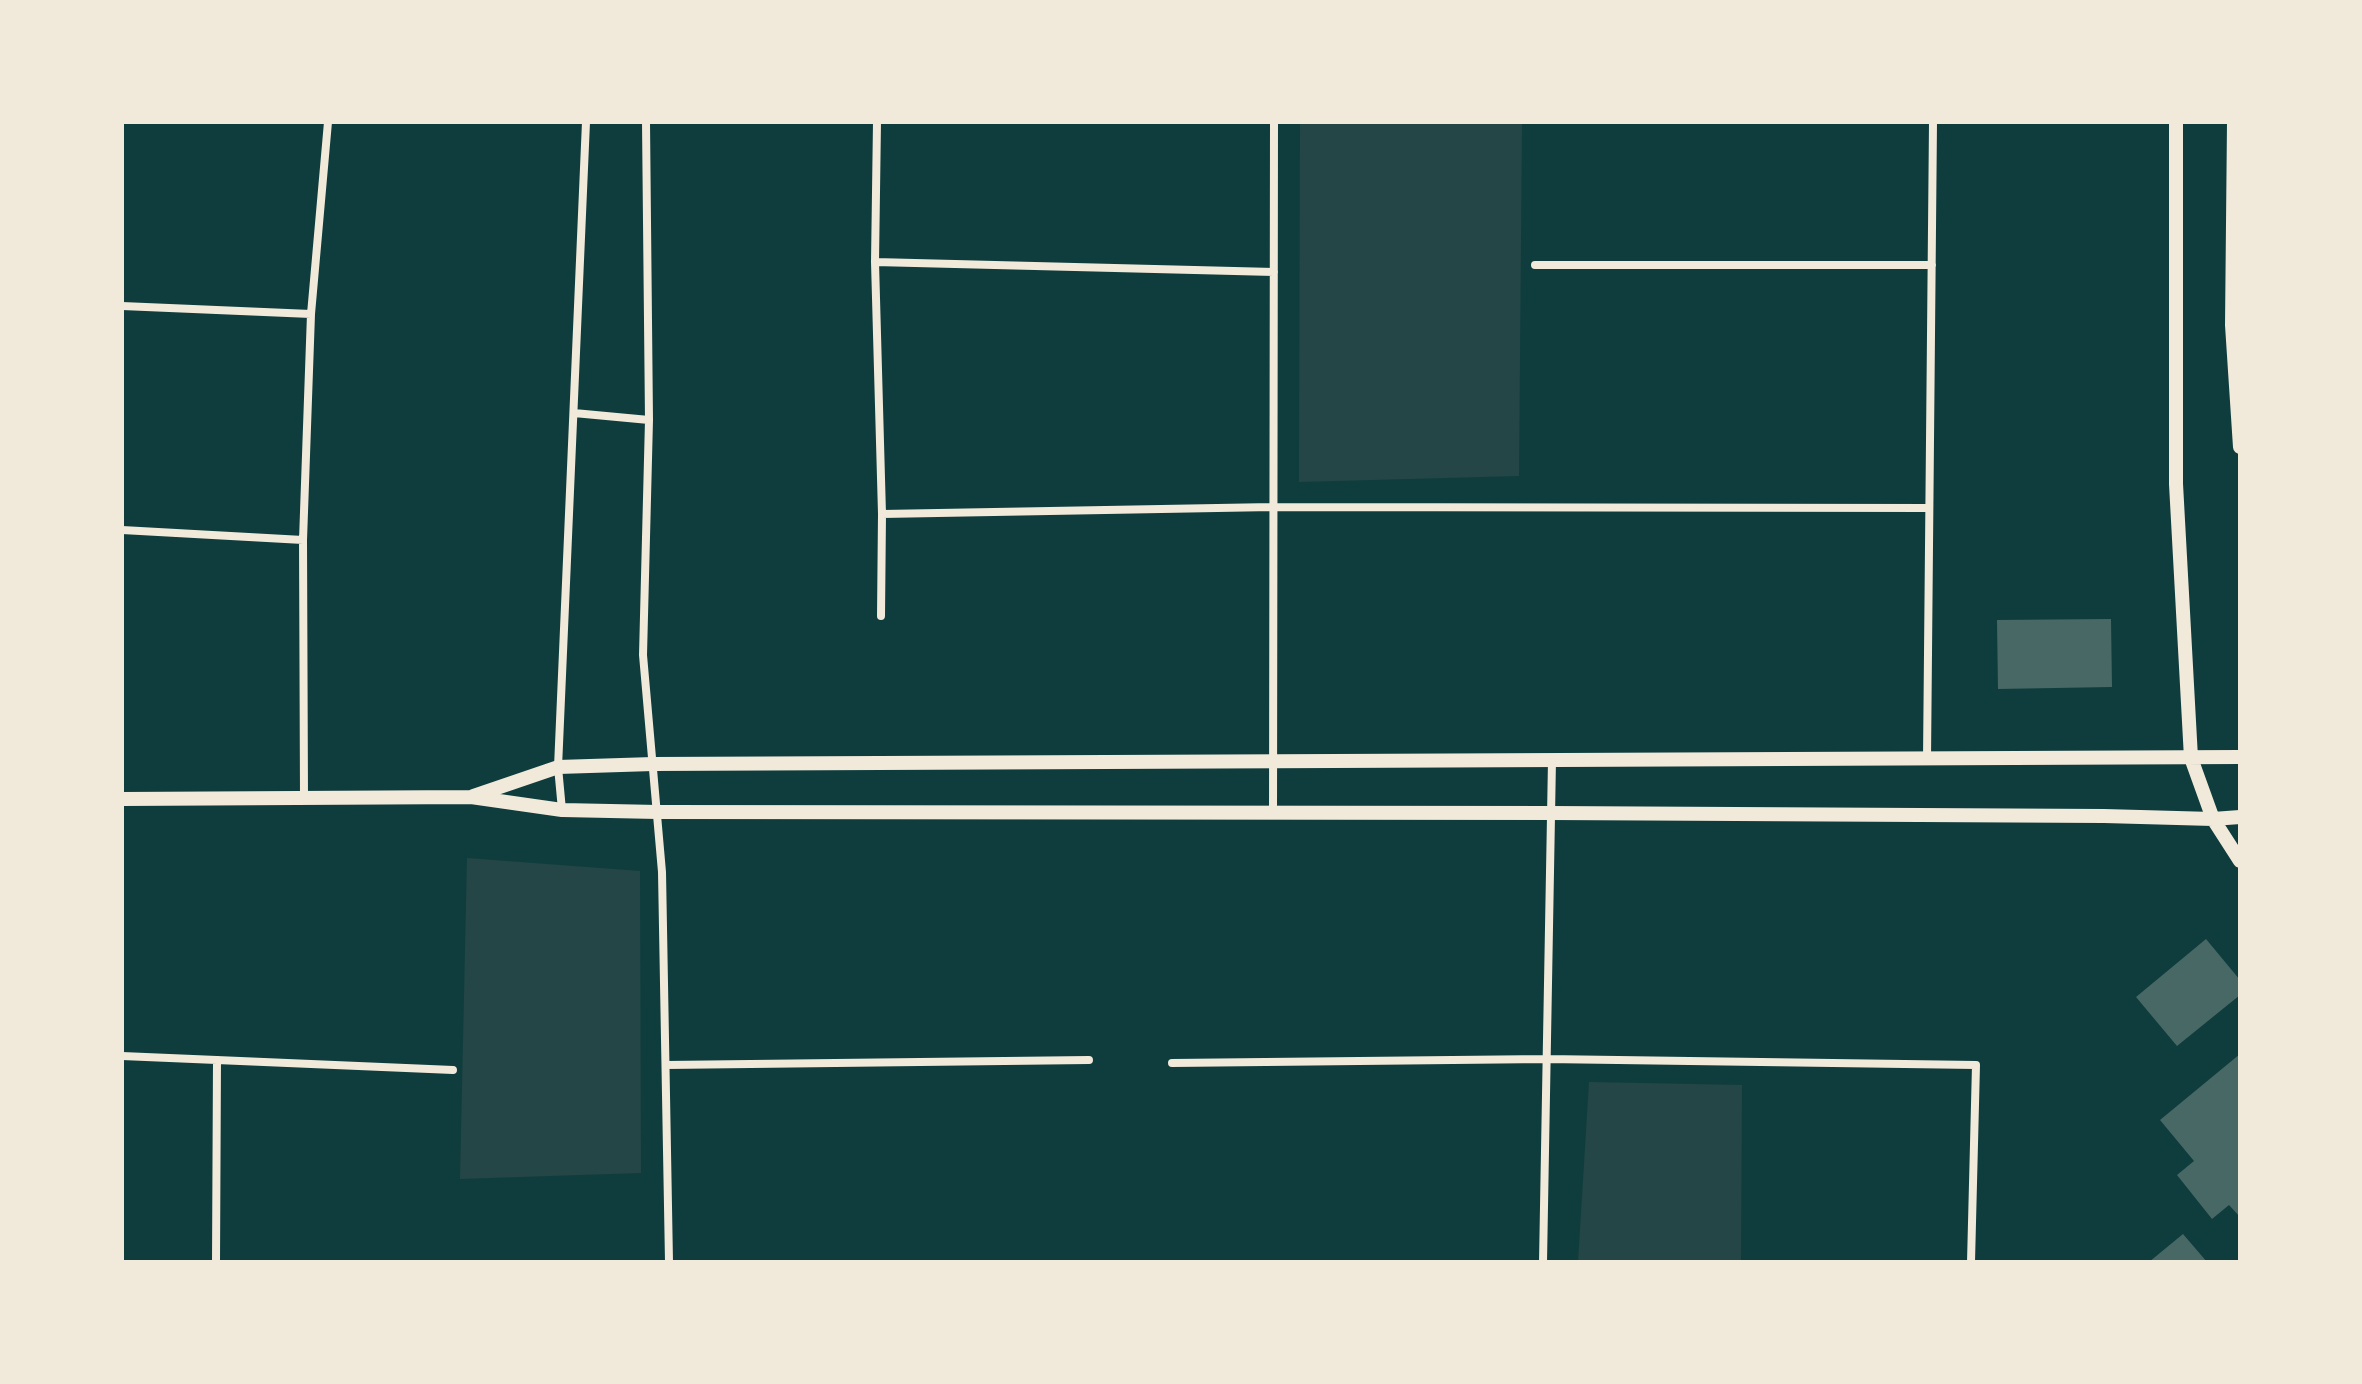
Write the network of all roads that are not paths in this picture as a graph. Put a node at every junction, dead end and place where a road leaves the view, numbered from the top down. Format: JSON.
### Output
{"nodes":[{"id":1,"x":328,"y":122,"type":"edge"},
{"id":2,"x":586,"y":122,"type":"edge"},
{"id":3,"x":646,"y":122,"type":"edge"},
{"id":4,"x":877,"y":122,"type":"edge"},
{"id":5,"x":1274,"y":122,"type":"edge"},
{"id":6,"x":1933,"y":122,"type":"edge"},
{"id":7,"x":2176,"y":122,"type":"edge"},
{"id":8,"x":2234,"y":122,"type":"edge"},
{"id":9,"x":875,"y":262,"type":"junction"},
{"id":10,"x":1535,"y":265,"type":"dead end"},
{"id":11,"x":1932,"y":265,"type":"junction"},
{"id":12,"x":1274,"y":272,"type":"junction"},
{"id":13,"x":122,"y":306,"type":"edge"},
{"id":14,"x":311,"y":314,"type":"junction"},
{"id":15,"x":574,"y":413,"type":"junction"},
{"id":16,"x":649,"y":420,"type":"junction"},
{"id":17,"x":2240,"y":447,"type":"edge"},
{"id":18,"x":1273,"y":507,"type":"junction"},
{"id":19,"x":1929,"y":508,"type":"junction"},
{"id":20,"x":882,"y":514,"type":"junction"},
{"id":21,"x":122,"y":530,"type":"edge"},
{"id":22,"x":303,"y":540,"type":"junction"},
{"id":23,"x":881,"y":616,"type":"dead end"},
{"id":24,"x":2240,"y":757,"type":"edge"},
{"id":25,"x":2191,"y":758,"type":"junction"},
{"id":26,"x":1927,"y":759,"type":"junction"},
{"id":27,"x":1272,"y":760,"type":"junction"},
{"id":28,"x":1552,"y":760,"type":"junction"},
{"id":29,"x":653,"y":764,"type":"junction"},
{"id":30,"x":558,"y":767,"type":"junction"},
{"id":31,"x":471,"y":797,"type":"junction"},
{"id":32,"x":304,"y":798,"type":"junction"},
{"id":33,"x":122,"y":799,"type":"edge"},
{"id":34,"x":562,"y":810,"type":"junction"},
{"id":35,"x":658,"y":812,"type":"junction"},
{"id":36,"x":1551,"y":813,"type":"junction"},
{"id":37,"x":1273,"y":814,"type":"junction"},
{"id":38,"x":2240,"y":817,"type":"edge"},
{"id":39,"x":2213,"y":819,"type":"junction"},
{"id":40,"x":2240,"y":861,"type":"edge"},
{"id":41,"x":122,"y":1056,"type":"edge"},
{"id":42,"x":1546,"y":1059,"type":"junction"},
{"id":43,"x":217,"y":1060,"type":"junction"},
{"id":44,"x":1089,"y":1060,"type":"dead end"},
{"id":45,"x":1172,"y":1063,"type":"dead end"},
{"id":46,"x":666,"y":1065,"type":"junction"},
{"id":47,"x":453,"y":1070,"type":"dead end"},
{"id":48,"x":216,"y":1262,"type":"edge"},
{"id":49,"x":669,"y":1262,"type":"edge"},
{"id":50,"x":1543,"y":1262,"type":"edge"},
{"id":51,"x":1971,"y":1262,"type":"edge"}],
"edges":[{"from":1,"to":14,"type":"street"},
{"from":2,"to":15,"type":"street"},
{"from":3,"to":16,"type":"street"},
{"from":4,"to":9,"type":"street"},
{"from":5,"to":12,"type":"street"},
{"from":6,"to":11,"type":"street"},
{"from":7,"to":25,"type":"street"},
{"from":8,"to":17,"type":"street"},
{"from":9,"to":12,"type":"street"},
{"from":9,"to":20,"type":"street"},
{"from":10,"to":11,"type":"street"},
{"from":11,"to":19,"type":"street"},
{"from":12,"to":18,"type":"street"},
{"from":13,"to":14,"type":"street"},
{"from":14,"to":22,"type":"street"},
{"from":15,"to":16,"type":"street"},
{"from":15,"to":30,"type":"street"},
{"from":16,"to":29,"type":"street"},
{"from":18,"to":19,"type":"street"},
{"from":18,"to":20,"type":"street"},
{"from":18,"to":27,"type":"street"},
{"from":19,"to":26,"type":"street"},
{"from":20,"to":23,"type":"street"},
{"from":21,"to":22,"type":"street"},
{"from":22,"to":32,"type":"street"},
{"from":24,"to":25,"type":"street"},
{"from":25,"to":26,"type":"street"},
{"from":25,"to":39,"type":"street"},
{"from":26,"to":28,"type":"street"},
{"from":27,"to":28,"type":"street"},
{"from":27,"to":29,"type":"street"},
{"from":27,"to":37,"type":"street"},
{"from":28,"to":36,"type":"street"},
{"from":29,"to":30,"type":"street"},
{"from":29,"to":35,"type":"street"},
{"from":30,"to":31,"type":"street"},
{"from":30,"to":34,"type":"street"},
{"from":31,"to":32,"type":"street"},
{"from":31,"to":34,"type":"street"},
{"from":32,"to":33,"type":"street"},
{"from":34,"to":35,"type":"street"},
{"from":35,"to":37,"type":"street"},
{"from":35,"to":46,"type":"street"},
{"from":36,"to":37,"type":"street"},
{"from":36,"to":39,"type":"street"},
{"from":36,"to":42,"type":"street"},
{"from":38,"to":39,"type":"street"},
{"from":39,"to":40,"type":"street"},
{"from":41,"to":43,"type":"street"},
{"from":42,"to":45,"type":"street"},
{"from":42,"to":50,"type":"street"},
{"from":42,"to":51,"type":"street"},
{"from":43,"to":47,"type":"street"},
{"from":43,"to":48,"type":"street"},
{"from":44,"to":46,"type":"street"},
{"from":46,"to":49,"type":"street"}]}
